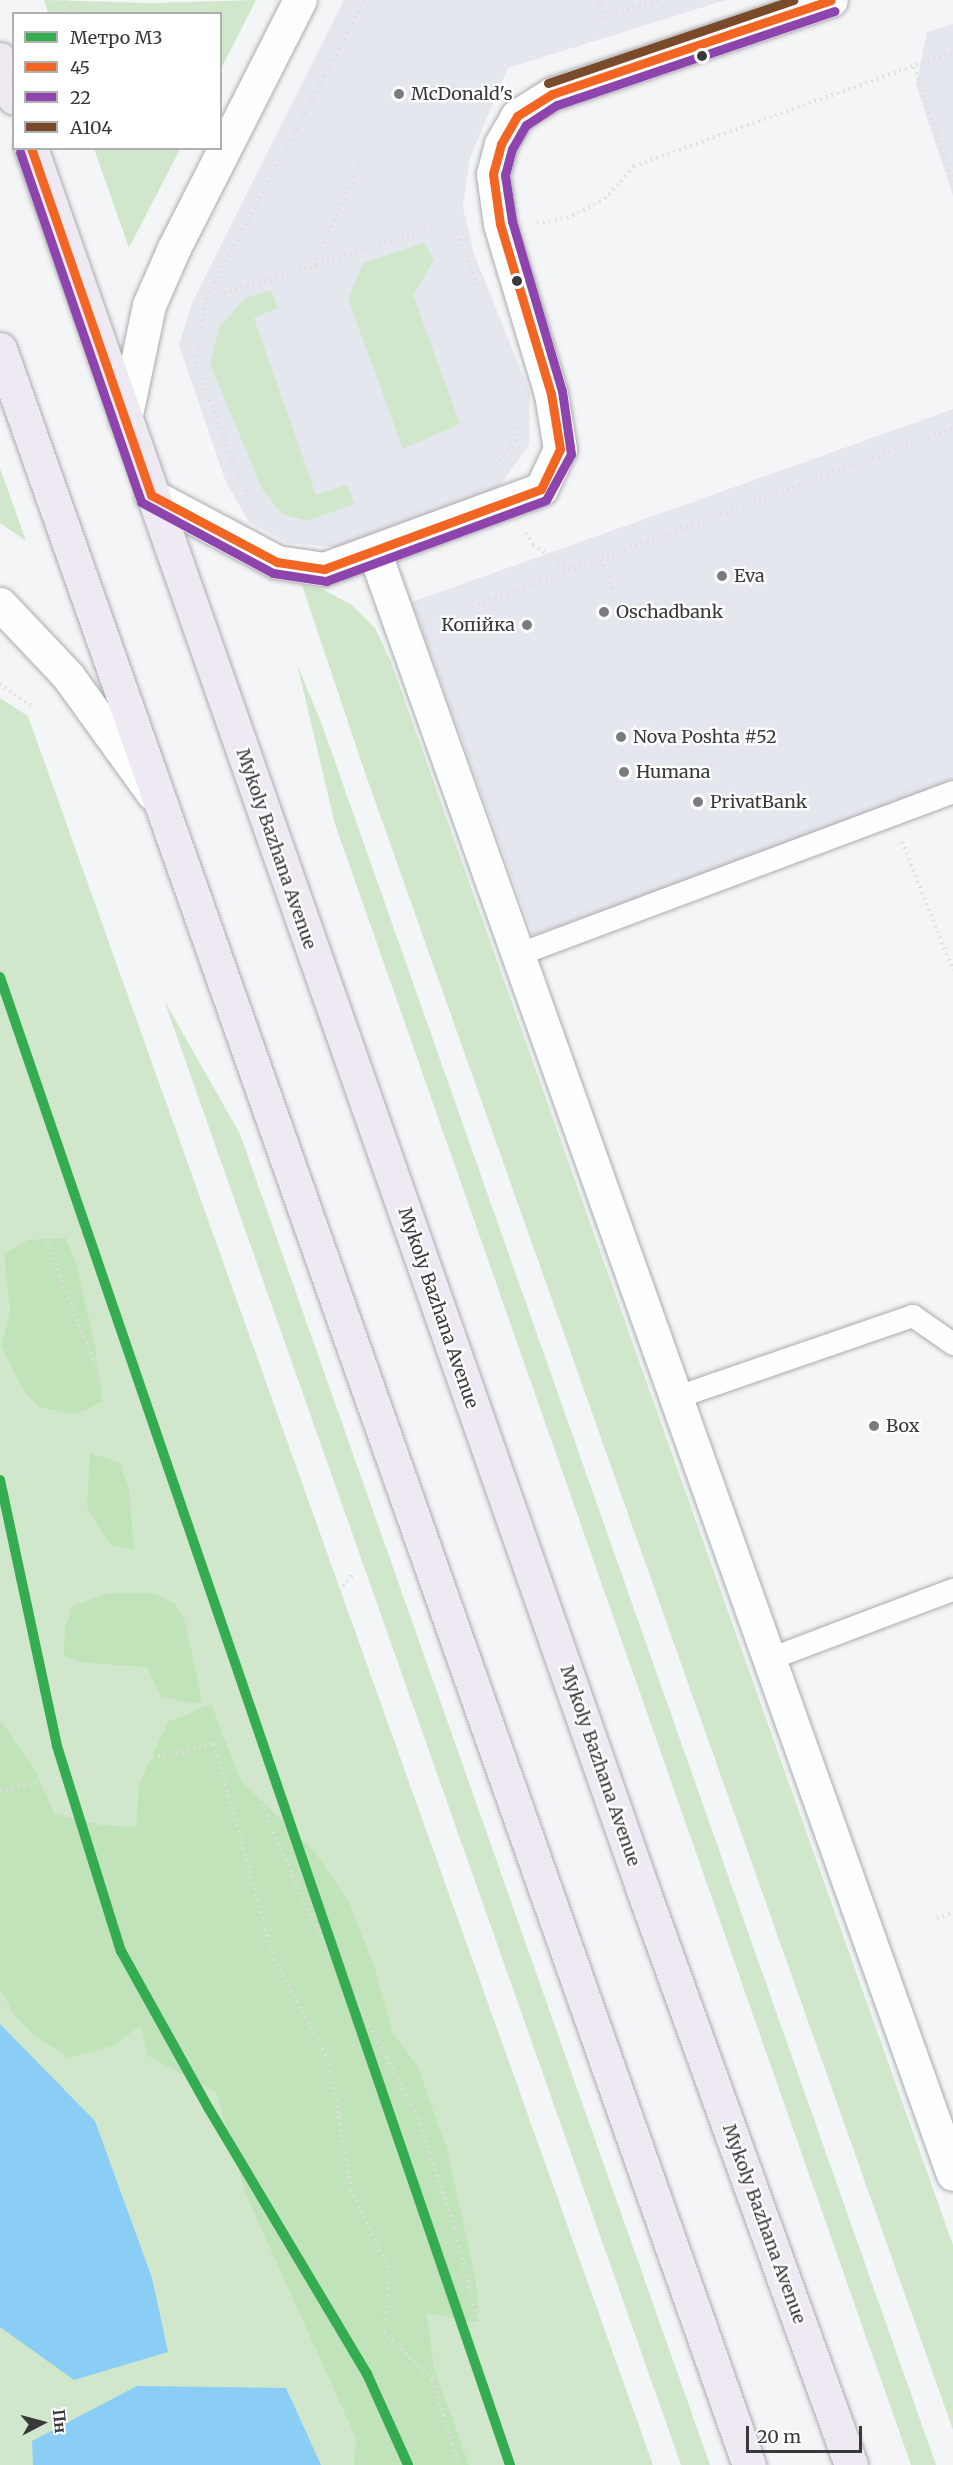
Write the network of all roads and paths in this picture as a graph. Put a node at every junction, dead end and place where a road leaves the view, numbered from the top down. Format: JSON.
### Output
{"nodes":[{"id":1,"x":300,"y":0,"type":"edge"},
{"id":2,"x":365,"y":0,"type":"edge"},
{"id":3,"x":599,"y":0,"type":"edge"},
{"id":4,"x":658,"y":0,"type":"edge"},
{"id":5,"x":831,"y":0,"type":"edge"},
{"id":6,"x":953,"y":52,"type":"edge"},
{"id":7,"x":0,"y":59,"type":"edge"},
{"id":8,"x":914,"y":67,"type":"junction"},
{"id":9,"x":12,"y":92,"type":"edge"},
{"id":10,"x":32,"y":150,"type":"edge"},
{"id":11,"x":110,"y":150,"type":"edge"},
{"id":12,"x":359,"y":165,"type":"dead end"},
{"id":13,"x":953,"y":183,"type":"edge"},
{"id":14,"x":140,"y":195,"type":"dead end"},
{"id":15,"x":453,"y":222,"type":"dead end"},
{"id":16,"x":530,"y":224,"type":"dead end"},
{"id":17,"x":434,"y":227,"type":"dead end"},
{"id":18,"x":314,"y":265,"type":"junction"},
{"id":19,"x":478,"y":287,"type":"dead end"},
{"id":20,"x":206,"y":299,"type":"junction"},
{"id":21,"x":0,"y":349,"type":"edge"},
{"id":22,"x":125,"y":419,"type":"junction"},
{"id":23,"x":518,"y":419,"type":"dead end"},
{"id":24,"x":953,"y":428,"type":"edge"},
{"id":25,"x":492,"y":471,"type":"dead end"},
{"id":26,"x":151,"y":495,"type":"junction"},
{"id":27,"x":256,"y":509,"type":"dead end"},
{"id":28,"x":374,"y":551,"type":"junction"},
{"id":29,"x":602,"y":560,"type":"junction"},
{"id":30,"x":612,"y":591,"type":"dead end"},
{"id":31,"x":0,"y":604,"type":"edge"},
{"id":32,"x":467,"y":609,"type":"dead end"},
{"id":33,"x":0,"y":684,"type":"edge"},
{"id":34,"x":33,"y":707,"type":"dead end"},
{"id":35,"x":953,"y":792,"type":"edge"},
{"id":36,"x":161,"y":806,"type":"junction"},
{"id":37,"x":899,"y":834,"type":"dead end"},
{"id":38,"x":520,"y":954,"type":"junction"},
{"id":39,"x":953,"y":970,"type":"edge"},
{"id":40,"x":0,"y":1124,"type":"edge"},
{"id":41,"x":953,"y":1344,"type":"edge"},
{"id":42,"x":675,"y":1398,"type":"junction"},
{"id":43,"x":354,"y":1573,"type":"dead end"},
{"id":44,"x":953,"y":1590,"type":"edge"},
{"id":45,"x":770,"y":1659,"type":"junction"},
{"id":46,"x":229,"y":1727,"type":"junction"},
{"id":47,"x":214,"y":1744,"type":"junction"},
{"id":48,"x":0,"y":1791,"type":"edge"},
{"id":49,"x":953,"y":1913,"type":"edge"},
{"id":50,"x":937,"y":1918,"type":"dead end"},
{"id":51,"x":953,"y":2174,"type":"edge"},
{"id":52,"x":458,"y":2465,"type":"edge"},
{"id":53,"x":517,"y":2465,"type":"edge"},
{"id":54,"x":749,"y":2465,"type":"edge"},
{"id":55,"x":851,"y":2465,"type":"edge"}],
"edges":[{"from":1,"to":22,"type":"street"},
{"from":2,"to":20,"type":"path"},
{"from":3,"to":4,"type":"path"},
{"from":5,"to":28,"type":"street"},
{"from":6,"to":8,"type":"path"},
{"from":7,"to":9,"type":"highway"},
{"from":8,"to":13,"type":"path"},
{"from":8,"to":16,"type":"path"},
{"from":10,"to":22,"type":"highway","name":"Mykoly Bazhana Avenue"},
{"from":11,"to":14,"type":"path"},
{"from":12,"to":18,"type":"path"},
{"from":15,"to":19,"type":"path"},
{"from":17,"to":18,"type":"path"},
{"from":18,"to":20,"type":"path"},
{"from":20,"to":27,"type":"path"},
{"from":21,"to":36,"type":"highway"},
{"from":22,"to":26,"type":"highway","name":"Mykoly Bazhana Avenue"},
{"from":23,"to":25,"type":"path"},
{"from":24,"to":29,"type":"path"},
{"from":26,"to":28,"type":"street"},
{"from":26,"to":55,"type":"highway","name":"Mykoly Bazhana Avenue"},
{"from":28,"to":38,"type":"street"},
{"from":29,"to":30,"type":"path"},
{"from":29,"to":32,"type":"path"},
{"from":31,"to":36,"type":"street"},
{"from":33,"to":34,"type":"path"},
{"from":35,"to":38,"type":"lane"},
{"from":36,"to":54,"type":"highway"},
{"from":37,"to":39,"type":"path"},
{"from":38,"to":42,"type":"street"},
{"from":40,"to":46,"type":"path"},
{"from":41,"to":42,"type":"lane"},
{"from":42,"to":45,"type":"street"},
{"from":43,"to":46,"type":"path"},
{"from":44,"to":45,"type":"lane"},
{"from":45,"to":51,"type":"street"},
{"from":46,"to":47,"type":"path"},
{"from":46,"to":53,"type":"path"},
{"from":47,"to":48,"type":"path"},
{"from":47,"to":52,"type":"path"},
{"from":49,"to":50,"type":"path"}]}
